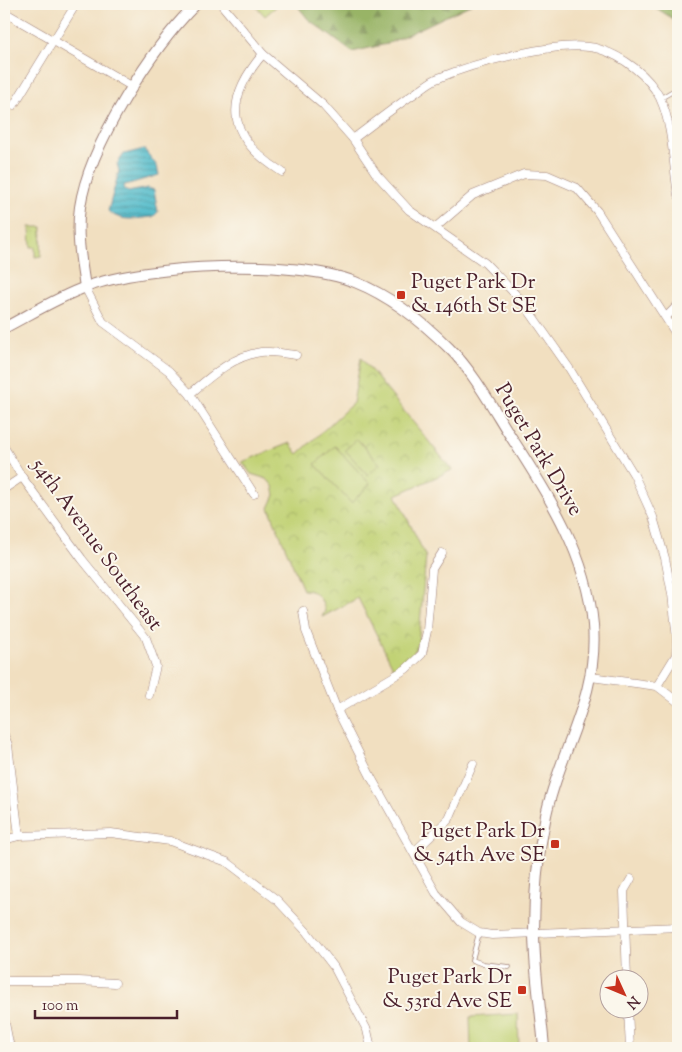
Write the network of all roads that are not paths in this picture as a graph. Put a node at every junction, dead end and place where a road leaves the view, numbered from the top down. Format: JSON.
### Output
{"nodes":[{"id":1,"x":76,"y":4,"type":"edge"},
{"id":2,"x":196,"y":4,"type":"edge"},
{"id":3,"x":221,"y":4,"type":"edge"},
{"id":4,"x":4,"y":12,"type":"edge"},
{"id":5,"x":54,"y":40,"type":"junction"},
{"id":6,"x":263,"y":54,"type":"junction"},
{"id":7,"x":133,"y":87,"type":"junction"},
{"id":8,"x":678,"y":88,"type":"edge"},
{"id":9,"x":660,"y":98,"type":"junction"},
{"id":10,"x":14,"y":105,"type":"dead end"},
{"id":11,"x":353,"y":140,"type":"junction"},
{"id":12,"x":282,"y":172,"type":"dead end"},
{"id":13,"x":678,"y":195,"type":"edge"},
{"id":14,"x":436,"y":227,"type":"junction"},
{"id":15,"x":85,"y":287,"type":"junction"},
{"id":16,"x":678,"y":305,"type":"edge"},
{"id":17,"x":666,"y":317,"type":"junction"},
{"id":18,"x":4,"y":328,"type":"edge"},
{"id":19,"x":678,"y":337,"type":"edge"},
{"id":20,"x":296,"y":355,"type":"dead end"},
{"id":21,"x":190,"y":394,"type":"junction"},
{"id":22,"x":4,"y":447,"type":"edge"},
{"id":23,"x":22,"y":477,"type":"junction"},
{"id":24,"x":4,"y":488,"type":"edge"},
{"id":25,"x":254,"y":494,"type":"dead end"},
{"id":26,"x":442,"y":553,"type":"dead end"},
{"id":27,"x":304,"y":611,"type":"dead end"},
{"id":28,"x":591,"y":677,"type":"junction"},
{"id":29,"x":657,"y":686,"type":"junction"},
{"id":30,"x":149,"y":695,"type":"dead end"},
{"id":31,"x":678,"y":702,"type":"edge"},
{"id":32,"x":337,"y":710,"type":"junction"},
{"id":33,"x":4,"y":734,"type":"edge"},
{"id":34,"x":473,"y":764,"type":"dead end"},
{"id":35,"x":19,"y":836,"type":"junction"},
{"id":36,"x":4,"y":840,"type":"edge"},
{"id":37,"x":414,"y":852,"type":"junction"},
{"id":38,"x":631,"y":879,"type":"dead end"},
{"id":39,"x":678,"y":927,"type":"edge"},
{"id":40,"x":625,"y":929,"type":"junction"},
{"id":41,"x":479,"y":933,"type":"junction"},
{"id":42,"x":534,"y":933,"type":"junction"},
{"id":43,"x":509,"y":967,"type":"dead end"},
{"id":44,"x":627,"y":970,"type":"edge"},
{"id":45,"x":4,"y":981,"type":"edge"},
{"id":46,"x":115,"y":983,"type":"dead end"},
{"id":47,"x":4,"y":1018,"type":"edge"},
{"id":48,"x":629,"y":1020,"type":"edge"},
{"id":49,"x":10,"y":1048,"type":"edge"},
{"id":50,"x":371,"y":1048,"type":"edge"},
{"id":51,"x":544,"y":1048,"type":"edge"},
{"id":52,"x":630,"y":1048,"type":"edge"}],
"edges":[{"from":1,"to":5,"type":"street"},
{"from":2,"to":7,"type":"street"},
{"from":3,"to":6,"type":"street"},
{"from":4,"to":5,"type":"street"},
{"from":5,"to":7,"type":"street"},
{"from":5,"to":10,"type":"street"},
{"from":6,"to":11,"type":"street"},
{"from":6,"to":12,"type":"street"},
{"from":7,"to":15,"type":"street"},
{"from":8,"to":9,"type":"lane"},
{"from":9,"to":11,"type":"street"},
{"from":9,"to":13,"type":"street"},
{"from":11,"to":14,"type":"street"},
{"from":14,"to":17,"type":"street"},
{"from":14,"to":29,"type":"street"},
{"from":15,"to":18,"type":"street","name":"Puget Park Drive"},
{"from":15,"to":21,"type":"street"},
{"from":15,"to":28,"type":"street","name":"Puget Park Drive"},
{"from":16,"to":17,"type":"street"},
{"from":17,"to":19,"type":"street"},
{"from":20,"to":21,"type":"street"},
{"from":21,"to":25,"type":"street"},
{"from":22,"to":23,"type":"street","name":"54th Avenue Southeast"},
{"from":23,"to":24,"type":"street"},
{"from":23,"to":30,"type":"street","name":"54th Avenue Southeast"},
{"from":26,"to":32,"type":"street"},
{"from":27,"to":32,"type":"street"},
{"from":28,"to":29,"type":"street"},
{"from":28,"to":42,"type":"street","name":"Puget Park Drive"},
{"from":29,"to":31,"type":"street"},
{"from":32,"to":37,"type":"street"},
{"from":33,"to":35,"type":"street"},
{"from":34,"to":37,"type":"street"},
{"from":35,"to":36,"type":"street"},
{"from":35,"to":50,"type":"street"},
{"from":37,"to":41,"type":"street"},
{"from":38,"to":40,"type":"street"},
{"from":39,"to":40,"type":"street"},
{"from":40,"to":42,"type":"street"},
{"from":40,"to":44,"type":"street"},
{"from":41,"to":42,"type":"street"},
{"from":41,"to":43,"type":"lane"},
{"from":42,"to":51,"type":"street","name":"Puget Park Drive"},
{"from":45,"to":46,"type":"street"},
{"from":47,"to":49,"type":"street"},
{"from":48,"to":52,"type":"street"}]}
